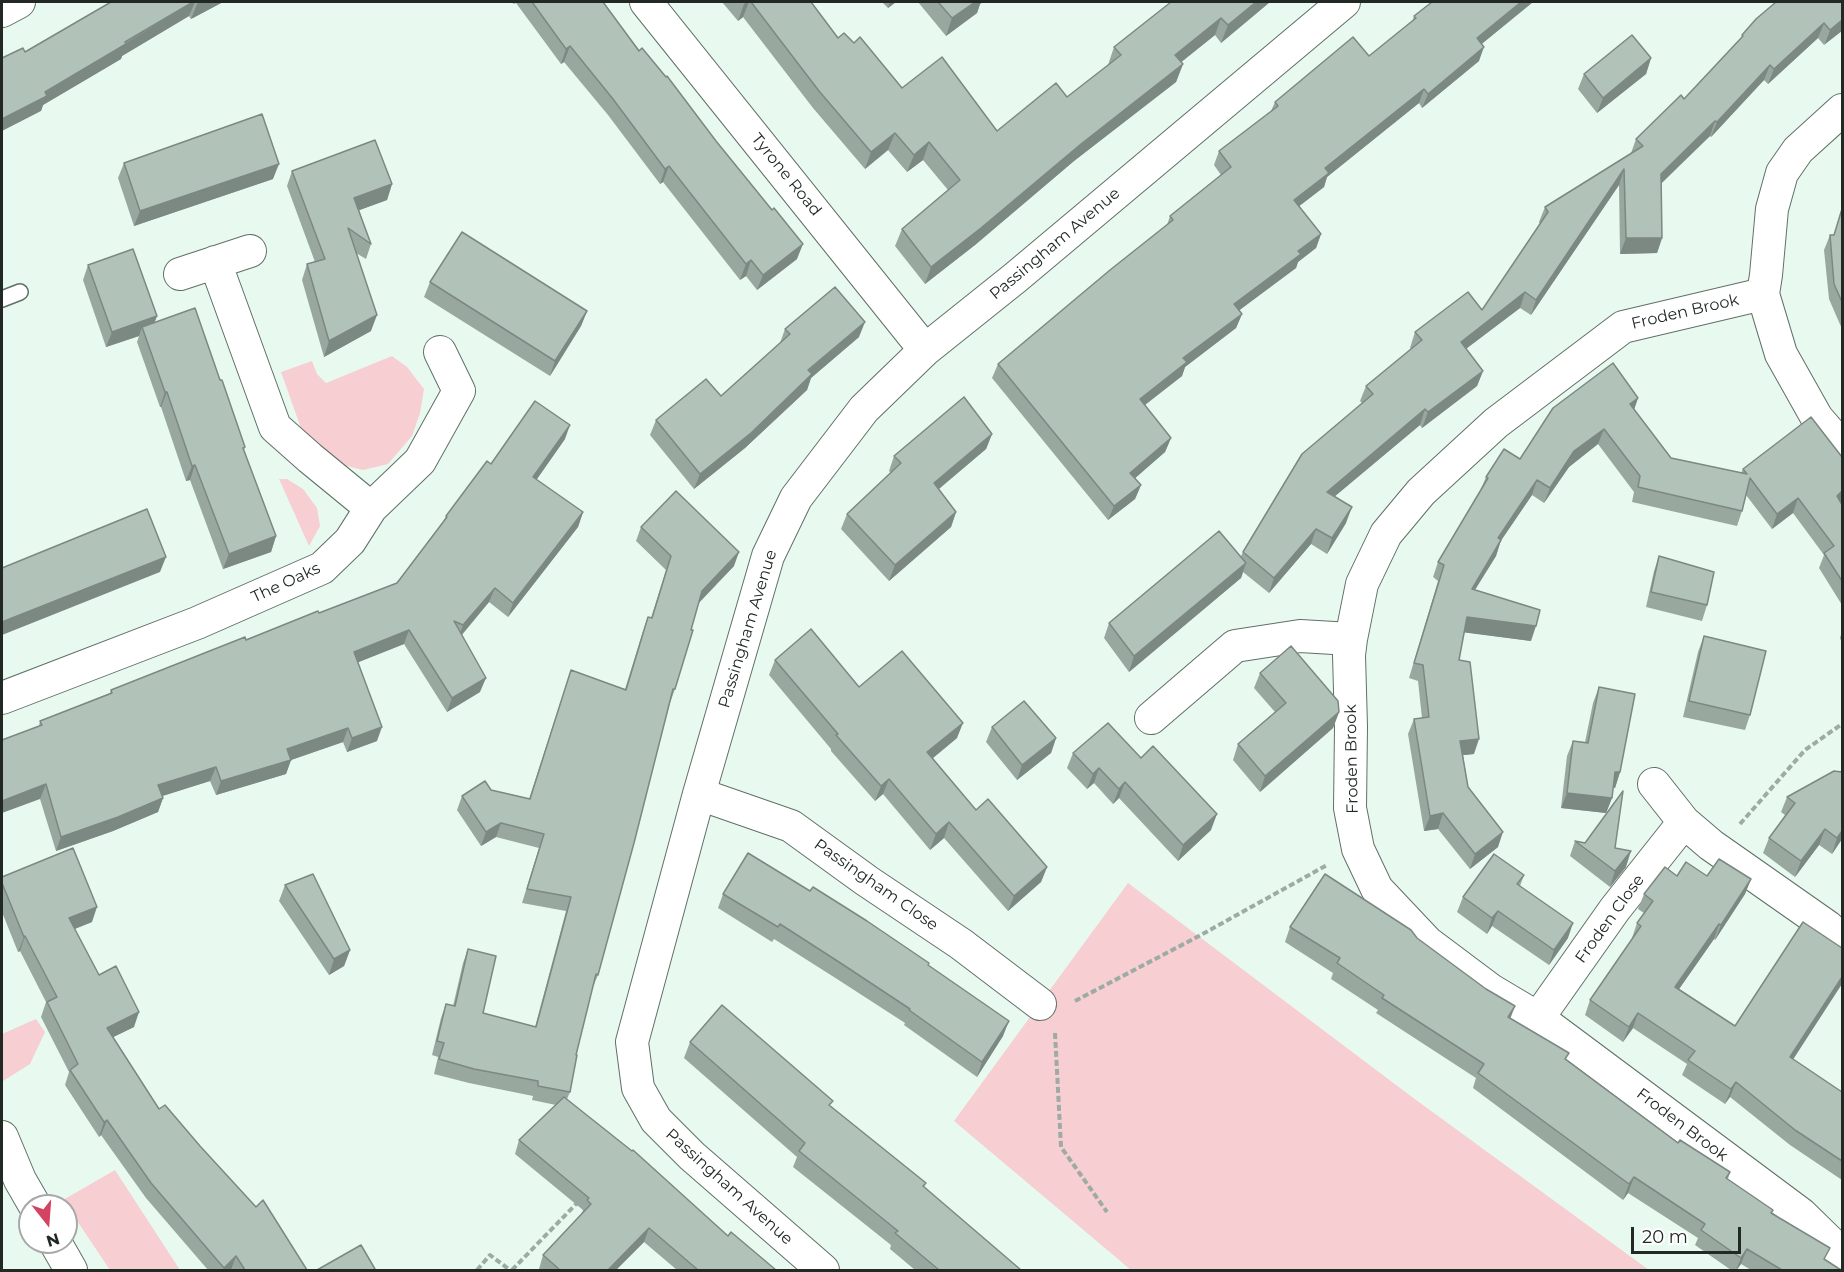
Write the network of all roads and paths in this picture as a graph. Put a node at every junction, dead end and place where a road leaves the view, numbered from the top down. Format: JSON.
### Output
{"nodes":[{"id":1,"x":20,"y":2,"type":"edge"},
{"id":2,"x":646,"y":2,"type":"edge"},
{"id":3,"x":1344,"y":2,"type":"edge"},
{"id":4,"x":2,"y":11,"type":"edge"},
{"id":5,"x":1842,"y":110,"type":"edge"},
{"id":6,"x":250,"y":251,"type":"dead end"},
{"id":7,"x":215,"y":262,"type":"junction"},
{"id":8,"x":180,"y":274,"type":"dead end"},
{"id":9,"x":20,"y":292,"type":"dead end"},
{"id":10,"x":1763,"y":294,"type":"junction"},
{"id":11,"x":2,"y":299,"type":"edge"},
{"id":12,"x":925,"y":350,"type":"junction"},
{"id":13,"x":440,"y":352,"type":"dead end"},
{"id":14,"x":1842,"y":447,"type":"edge"},
{"id":15,"x":371,"y":507,"type":"junction"},
{"id":16,"x":1351,"y":639,"type":"junction"},
{"id":17,"x":2,"y":698,"type":"edge"},
{"id":18,"x":1151,"y":718,"type":"dead end"},
{"id":19,"x":1842,"y":724,"type":"edge"},
{"id":20,"x":1654,"y":784,"type":"dead end"},
{"id":21,"x":699,"y":794,"type":"junction"},
{"id":22,"x":1684,"y":822,"type":"junction"},
{"id":23,"x":1358,"y":849,"type":"junction"},
{"id":24,"x":1718,"y":850,"type":"junction"},
{"id":25,"x":1842,"y":941,"type":"edge"},
{"id":26,"x":1072,"y":1002,"type":"dead end"},
{"id":27,"x":1040,"y":1004,"type":"joint"},
{"id":28,"x":1538,"y":1018,"type":"junction"},
{"id":29,"x":2,"y":1137,"type":"edge"},
{"id":30,"x":19,"y":1192,"type":"edge"},
{"id":31,"x":584,"y":1196,"type":"edge"},
{"id":32,"x":1107,"y":1212,"type":"dead end"},
{"id":33,"x":62,"y":1254,"type":"edge"},
{"id":34,"x":1842,"y":1254,"type":"edge"},
{"id":35,"x":71,"y":1270,"type":"edge"},
{"id":36,"x":477,"y":1270,"type":"edge"},
{"id":37,"x":511,"y":1270,"type":"edge"},
{"id":38,"x":822,"y":1270,"type":"edge"}],
"edges":[{"from":1,"to":4,"type":"street"},
{"from":2,"to":12,"type":"street","name":"Tyrone Road"},
{"from":3,"to":12,"type":"street","name":"Passingham Avenue"},
{"from":5,"to":10,"type":"street"},
{"from":6,"to":7,"type":"street"},
{"from":7,"to":8,"type":"street"},
{"from":7,"to":15,"type":"street"},
{"from":9,"to":11,"type":"lane"},
{"from":10,"to":14,"type":"street"},
{"from":10,"to":16,"type":"street","name":"Froden Brook"},
{"from":12,"to":21,"type":"street","name":"Passingham Avenue"},
{"from":13,"to":15,"type":"street","name":"The Oaks"},
{"from":15,"to":17,"type":"street","name":"The Oaks"},
{"from":16,"to":18,"type":"street"},
{"from":16,"to":23,"type":"street","name":"Froden Brook"},
{"from":19,"to":24,"type":"path"},
{"from":20,"to":22,"type":"street"},
{"from":21,"to":27,"type":"street","name":"Passingham Close"},
{"from":21,"to":38,"type":"street","name":"Passingham Avenue"},
{"from":22,"to":24,"type":"street"},
{"from":22,"to":28,"type":"street","name":"Froden Close"},
{"from":23,"to":26,"type":"path"},
{"from":23,"to":28,"type":"street","name":"Froden Brook"},
{"from":24,"to":25,"type":"street"},
{"from":27,"to":32,"type":"path"},
{"from":28,"to":34,"type":"street","name":"Froden Brook"},
{"from":29,"to":30,"type":"street"},
{"from":31,"to":37,"type":"path"},
{"from":33,"to":35,"type":"street"},
{"from":36,"to":37,"type":"path"}]}
